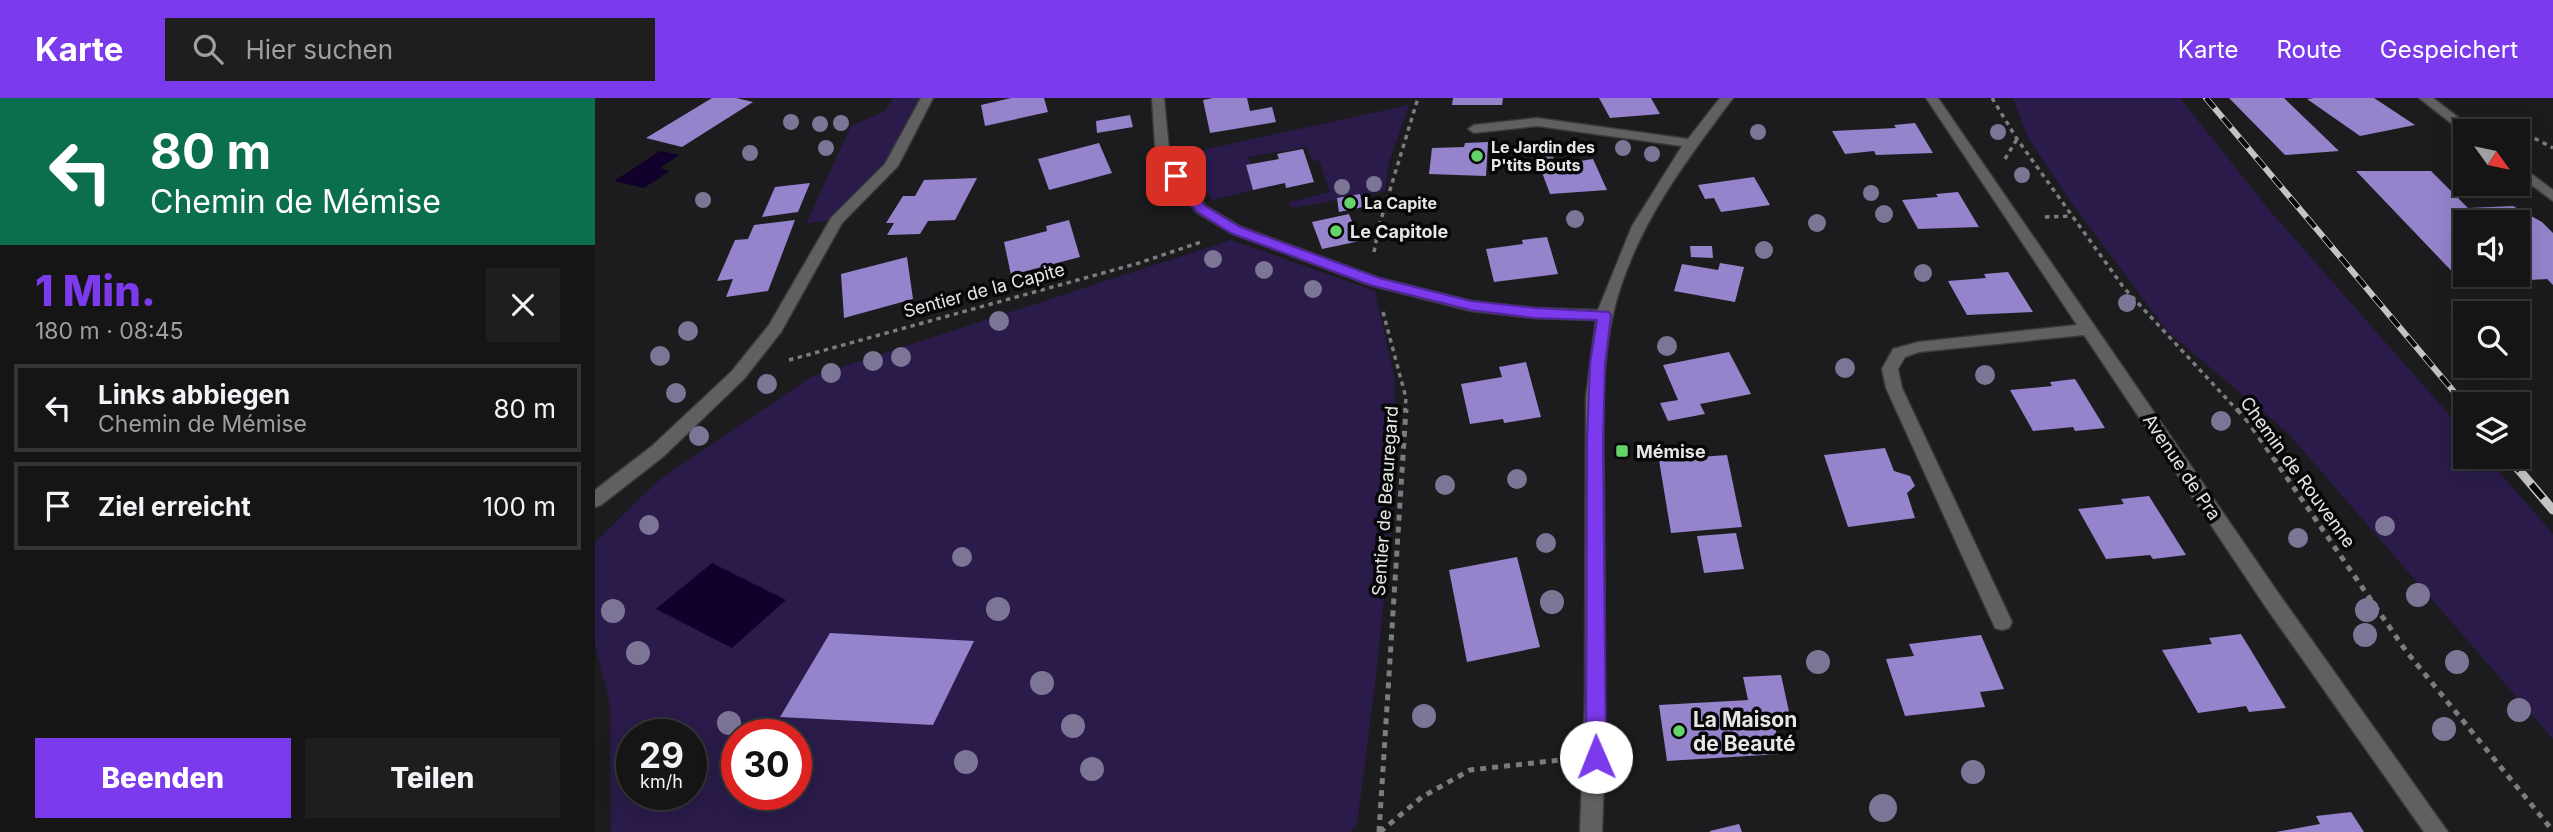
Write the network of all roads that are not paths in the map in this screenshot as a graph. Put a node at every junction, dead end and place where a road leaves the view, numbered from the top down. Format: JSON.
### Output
{"nodes":[{"id":1,"x":927,"y":98,"type":"edge"},
{"id":2,"x":1158,"y":98,"type":"edge"},
{"id":3,"x":1727,"y":98,"type":"edge"},
{"id":4,"x":1932,"y":98,"type":"edge"},
{"id":5,"x":2425,"y":98,"type":"edge"},
{"id":6,"x":2454,"y":119,"type":"edge"},
{"id":7,"x":1474,"y":129,"type":"dead end"},
{"id":8,"x":1691,"y":143,"type":"junction"},
{"id":9,"x":2531,"y":179,"type":"edge"},
{"id":10,"x":2553,"y":197,"type":"edge"},
{"id":11,"x":1604,"y":315,"type":"junction"},
{"id":12,"x":2088,"y":329,"type":"junction"},
{"id":13,"x":595,"y":500,"type":"edge"},
{"id":14,"x":2002,"y":622,"type":"dead end"},
{"id":15,"x":1591,"y":832,"type":"edge"},
{"id":16,"x":2437,"y":832,"type":"edge"}],
"edges":[{"from":1,"to":13,"type":"street"},
{"from":2,"to":11,"type":"street"},
{"from":3,"to":8,"type":"street"},
{"from":4,"to":12,"type":"street","name":"Avenue de Pra"},
{"from":5,"to":6,"type":"street"},
{"from":7,"to":8,"type":"street"},
{"from":8,"to":11,"type":"street"},
{"from":9,"to":10,"type":"street"},
{"from":11,"to":15,"type":"street"},
{"from":12,"to":14,"type":"street"},
{"from":12,"to":16,"type":"street","name":"Avenue de Pra"}]}
